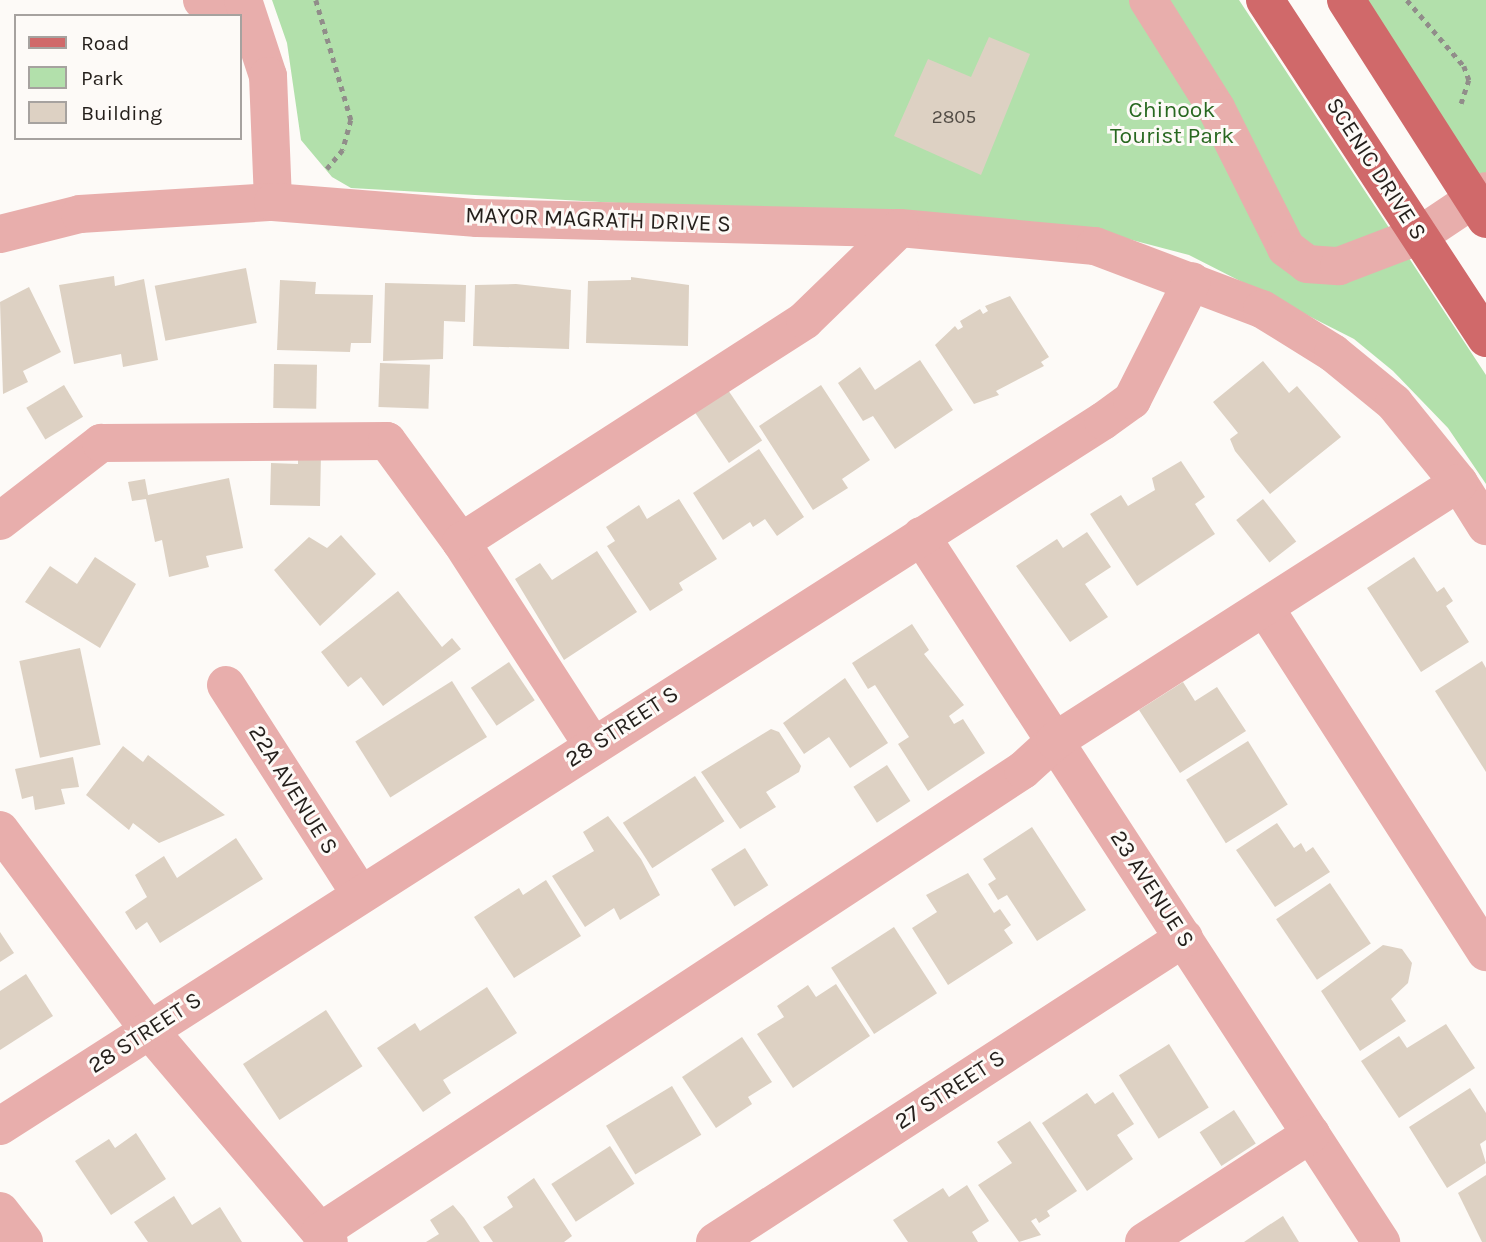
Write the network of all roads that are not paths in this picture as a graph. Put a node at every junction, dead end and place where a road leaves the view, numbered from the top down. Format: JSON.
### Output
{"nodes":[{"id":1,"x":202,"y":0,"type":"edge"},
{"id":2,"x":243,"y":0,"type":"edge"},
{"id":3,"x":1148,"y":0,"type":"edge"},
{"id":4,"x":1265,"y":0,"type":"edge"},
{"id":5,"x":1346,"y":0,"type":"edge"},
{"id":6,"x":220,"y":14,"type":"edge"},
{"id":7,"x":246,"y":34,"type":"edge"},
{"id":8,"x":273,"y":202,"type":"junction"},
{"id":9,"x":1482,"y":203,"type":"edge"},
{"id":10,"x":900,"y":228,"type":"junction"},
{"id":11,"x":0,"y":234,"type":"edge"},
{"id":12,"x":1420,"y":235,"type":"junction"},
{"id":13,"x":1192,"y":281,"type":"junction"},
{"id":14,"x":1486,"y":338,"type":"edge"},
{"id":15,"x":1459,"y":483,"type":"junction"},
{"id":16,"x":0,"y":521,"type":"edge"},
{"id":17,"x":1486,"y":526,"type":"edge"},
{"id":18,"x":921,"y":536,"type":"junction"},
{"id":19,"x":461,"y":542,"type":"junction"},
{"id":20,"x":1265,"y":608,"type":"junction"},
{"id":21,"x":226,"y":685,"type":"dead end"},
{"id":22,"x":1055,"y":741,"type":"junction"},
{"id":23,"x":593,"y":746,"type":"junction"},
{"id":24,"x":0,"y":830,"type":"edge"},
{"id":25,"x":360,"y":894,"type":"junction"},
{"id":26,"x":1184,"y":938,"type":"junction"},
{"id":27,"x":1486,"y":952,"type":"edge"},
{"id":28,"x":149,"y":1030,"type":"junction"},
{"id":29,"x":0,"y":1126,"type":"edge"},
{"id":30,"x":1311,"y":1133,"type":"junction"},
{"id":31,"x":0,"y":1210,"type":"edge"},
{"id":32,"x":324,"y":1237,"type":"edge"},
{"id":33,"x":24,"y":1242,"type":"edge"},
{"id":34,"x":715,"y":1242,"type":"edge"},
{"id":35,"x":1144,"y":1242,"type":"edge"},
{"id":36,"x":1381,"y":1242,"type":"edge"}],
"edges":[{"from":1,"to":6,"type":"street"},
{"from":2,"to":7,"type":"street"},
{"from":3,"to":12,"type":"street"},
{"from":4,"to":12,"type":"main road","name":"SCENIC DRIVE S"},
{"from":5,"to":9,"type":"main road"},
{"from":7,"to":8,"type":"street"},
{"from":8,"to":10,"type":"street","name":"MAYOR MAGRATH DRIVE S"},
{"from":8,"to":11,"type":"street","name":"MAYOR MAGRATH DRIVE S"},
{"from":9,"to":12,"type":"street"},
{"from":10,"to":13,"type":"street","name":"MAYOR MAGRATH DRIVE S"},
{"from":10,"to":19,"type":"street"},
{"from":12,"to":14,"type":"main road","name":"SCENIC DRIVE S"},
{"from":13,"to":15,"type":"street"},
{"from":13,"to":18,"type":"street","name":"28 STREET S"},
{"from":15,"to":17,"type":"street"},
{"from":15,"to":20,"type":"street"},
{"from":16,"to":19,"type":"street"},
{"from":18,"to":22,"type":"street","name":"23 AVENUE S"},
{"from":18,"to":23,"type":"street","name":"28 STREET S"},
{"from":19,"to":23,"type":"street"},
{"from":20,"to":22,"type":"street"},
{"from":20,"to":27,"type":"street"},
{"from":21,"to":25,"type":"street","name":"22A AVENUE S"},
{"from":22,"to":26,"type":"street","name":"23 AVENUE S"},
{"from":22,"to":32,"type":"street"},
{"from":23,"to":25,"type":"street","name":"28 STREET S"},
{"from":24,"to":28,"type":"street"},
{"from":25,"to":28,"type":"street","name":"28 STREET S"},
{"from":26,"to":30,"type":"street","name":"23 AVENUE S"},
{"from":26,"to":34,"type":"street","name":"27 STREET S"},
{"from":28,"to":29,"type":"street","name":"28 STREET S"},
{"from":28,"to":32,"type":"street"},
{"from":30,"to":35,"type":"street"},
{"from":30,"to":36,"type":"street","name":"23 AVENUE S"},
{"from":31,"to":33,"type":"street"}]}
